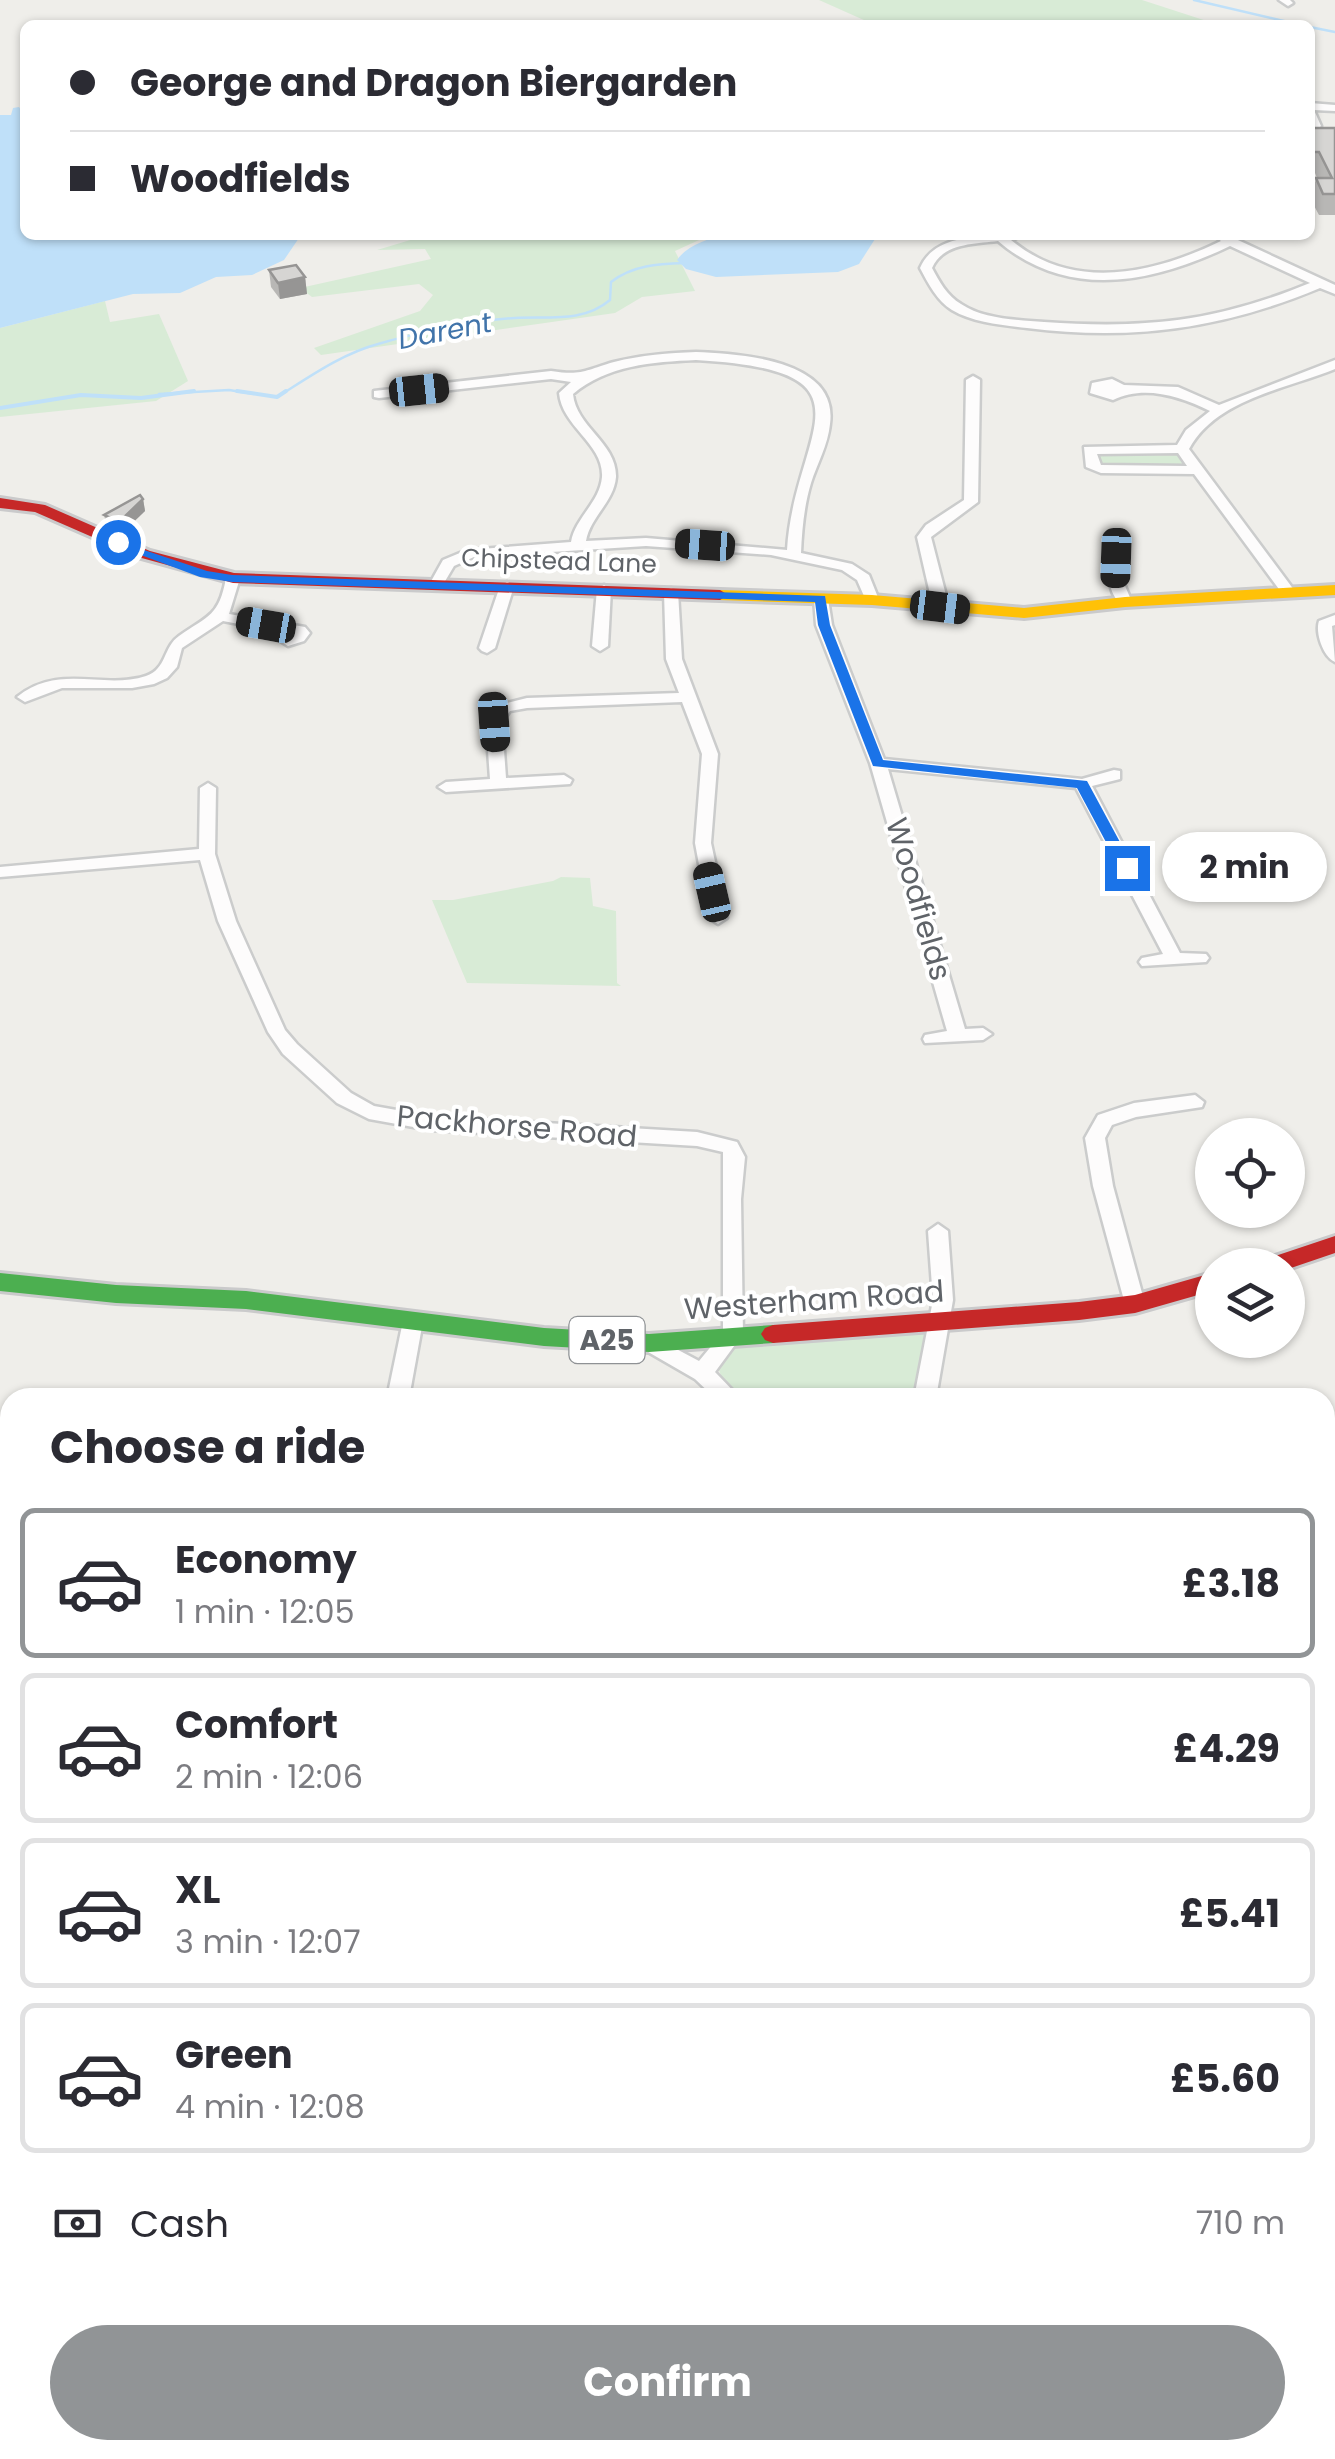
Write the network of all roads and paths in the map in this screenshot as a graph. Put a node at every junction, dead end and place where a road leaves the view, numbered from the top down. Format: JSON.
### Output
{"nodes":[{"id":1,"x":992,"y":240,"type":"edge"},
{"id":2,"x":1003,"y":240,"type":"edge"},
{"id":3,"x":1231,"y":241,"type":"joint"},
{"id":4,"x":1318,"y":284,"type":"junction"},
{"id":5,"x":1335,"y":290,"type":"edge"},
{"id":6,"x":1335,"y":364,"type":"edge"},
{"id":7,"x":578,"y":379,"type":"junction"},
{"id":8,"x":973,"y":380,"type":"dead end"},
{"id":9,"x":1122,"y":389,"type":"dead end"},
{"id":10,"x":378,"y":394,"type":"dead end"},
{"id":11,"x":1220,"y":411,"type":"junction"},
{"id":12,"x":1182,"y":449,"type":"junction"},
{"id":13,"x":1194,"y":470,"type":"junction"},
{"id":14,"x":0,"y":503,"type":"edge"},
{"id":15,"x":578,"y":546,"type":"junction"},
{"id":16,"x":794,"y":555,"type":"junction"},
{"id":17,"x":1116,"y":558,"type":"dead end"},
{"id":18,"x":232,"y":578,"type":"junction"},
{"id":19,"x":436,"y":584,"type":"junction"},
{"id":20,"x":507,"y":586,"type":"junction"},
{"id":21,"x":604,"y":589,"type":"junction"},
{"id":22,"x":1335,"y":590,"type":"edge"},
{"id":23,"x":671,"y":592,"type":"junction"},
{"id":24,"x":1290,"y":592,"type":"junction"},
{"id":25,"x":821,"y":599,"type":"junction"},
{"id":26,"x":872,"y":600,"type":"junction"},
{"id":27,"x":1125,"y":602,"type":"junction"},
{"id":28,"x":940,"y":607,"type":"junction"},
{"id":29,"x":223,"y":617,"type":"junction"},
{"id":30,"x":1335,"y":620,"type":"edge"},
{"id":31,"x":266,"y":625,"type":"dead end"},
{"id":32,"x":600,"y":646,"type":"dead end"},
{"id":33,"x":487,"y":648,"type":"dead end"},
{"id":34,"x":1335,"y":657,"type":"edge"},
{"id":35,"x":688,"y":696,"type":"junction"},
{"id":36,"x":25,"y":697,"type":"dead end"},
{"id":37,"x":878,"y":763,"type":"junction"},
{"id":38,"x":1114,"y":775,"type":"dead end"},
{"id":39,"x":564,"y":780,"type":"dead end"},
{"id":40,"x":498,"y":782,"type":"junction"},
{"id":41,"x":1082,"y":784,"type":"junction"},
{"id":42,"x":446,"y":787,"type":"dead end"},
{"id":43,"x":208,"y":788,"type":"dead end"},
{"id":44,"x":207,"y":854,"type":"junction"},
{"id":45,"x":0,"y":872,"type":"edge"},
{"id":46,"x":718,"y":918,"type":"dead end"},
{"id":47,"x":1200,"y":958,"type":"dead end"},
{"id":48,"x":1174,"y":959,"type":"junction"},
{"id":49,"x":1148,"y":962,"type":"dead end"},
{"id":50,"x":983,"y":1034,"type":"dead end"},
{"id":51,"x":958,"y":1036,"type":"junction"},
{"id":52,"x":932,"y":1038,"type":"dead end"},
{"id":53,"x":1194,"y":1102,"type":"dead end"},
{"id":54,"x":938,"y":1231,"type":"dead end"},
{"id":55,"x":1335,"y":1244,"type":"edge"},
{"id":56,"x":1305,"y":1254,"type":"edge"},
{"id":57,"x":0,"y":1282,"type":"edge"},
{"id":58,"x":1195,"y":1287,"type":"edge"},
{"id":59,"x":1136,"y":1304,"type":"junction"},
{"id":60,"x":413,"y":1321,"type":"junction"},
{"id":61,"x":940,"y":1322,"type":"junction"},
{"id":62,"x":733,"y":1334,"type":"junction"},
{"id":63,"x":649,"y":1343,"type":"junction"},
{"id":64,"x":702,"y":1373,"type":"junction"},
{"id":65,"x":400,"y":1388,"type":"edge"},
{"id":66,"x":719,"y":1388,"type":"edge"},
{"id":67,"x":927,"y":1388,"type":"edge"}],
"edges":[{"from":1,"to":4,"type":"street"},
{"from":2,"to":3,"type":"street"},
{"from":3,"to":4,"type":"street"},
{"from":4,"to":5,"type":"street"},
{"from":6,"to":11,"type":"street"},
{"from":7,"to":10,"type":"street"},
{"from":7,"to":15,"type":"street"},
{"from":7,"to":16,"type":"street"},
{"from":8,"to":28,"type":"street"},
{"from":9,"to":11,"type":"street"},
{"from":11,"to":12,"type":"street"},
{"from":12,"to":13,"type":"street"},
{"from":12,"to":13,"type":"street"},
{"from":13,"to":24,"type":"street"},
{"from":14,"to":18,"type":"main road","name":"Chipstead Lane"},
{"from":15,"to":16,"type":"street"},
{"from":15,"to":19,"type":"street"},
{"from":16,"to":26,"type":"street"},
{"from":17,"to":27,"type":"street"},
{"from":18,"to":19,"type":"main road","name":"Chipstead Lane"},
{"from":18,"to":29,"type":"street"},
{"from":19,"to":20,"type":"main road","name":"Chipstead Lane"},
{"from":20,"to":21,"type":"main road","name":"Chipstead Lane"},
{"from":20,"to":33,"type":"street"},
{"from":21,"to":23,"type":"main road","name":"Chipstead Lane"},
{"from":21,"to":32,"type":"street"},
{"from":22,"to":24,"type":"main road","name":"Chipstead Lane"},
{"from":23,"to":25,"type":"main road","name":"Chipstead Lane"},
{"from":23,"to":35,"type":"street"},
{"from":24,"to":27,"type":"main road","name":"Chipstead Lane"},
{"from":25,"to":26,"type":"main road","name":"Chipstead Lane"},
{"from":25,"to":37,"type":"street","name":"Woodfields"},
{"from":26,"to":28,"type":"main road","name":"Chipstead Lane"},
{"from":27,"to":28,"type":"main road","name":"Chipstead Lane"},
{"from":29,"to":31,"type":"street"},
{"from":29,"to":36,"type":"street"},
{"from":30,"to":34,"type":"street"},
{"from":35,"to":40,"type":"street"},
{"from":35,"to":46,"type":"street"},
{"from":37,"to":41,"type":"street"},
{"from":37,"to":51,"type":"street","name":"Woodfields"},
{"from":38,"to":41,"type":"street"},
{"from":39,"to":40,"type":"street"},
{"from":40,"to":42,"type":"street"},
{"from":41,"to":48,"type":"street"},
{"from":43,"to":44,"type":"street","name":"Packhorse Road"},
{"from":44,"to":45,"type":"street"},
{"from":44,"to":62,"type":"street","name":"Packhorse Road"},
{"from":47,"to":48,"type":"street"},
{"from":48,"to":49,"type":"street"},
{"from":50,"to":51,"type":"street"},
{"from":51,"to":52,"type":"street"},
{"from":53,"to":59,"type":"street"},
{"from":54,"to":61,"type":"street"},
{"from":55,"to":56,"type":"main road"},
{"from":57,"to":60,"type":"main road","name":"Westerham Road","number":"A25"},
{"from":58,"to":59,"type":"main road","name":"Westerham Road","number":"A25"},
{"from":59,"to":61,"type":"main road","name":"Westerham Road","number":"A25"},
{"from":60,"to":63,"type":"main road","name":"Westerham Road","number":"A25"},
{"from":60,"to":65,"type":"street"},
{"from":61,"to":62,"type":"main road","name":"Westerham Road","number":"A25"},
{"from":61,"to":67,"type":"street"},
{"from":62,"to":63,"type":"main road","name":"Westerham Road","number":"A25"},
{"from":62,"to":64,"type":"street"},
{"from":63,"to":64,"type":"street"},
{"from":64,"to":66,"type":"street"}]}
